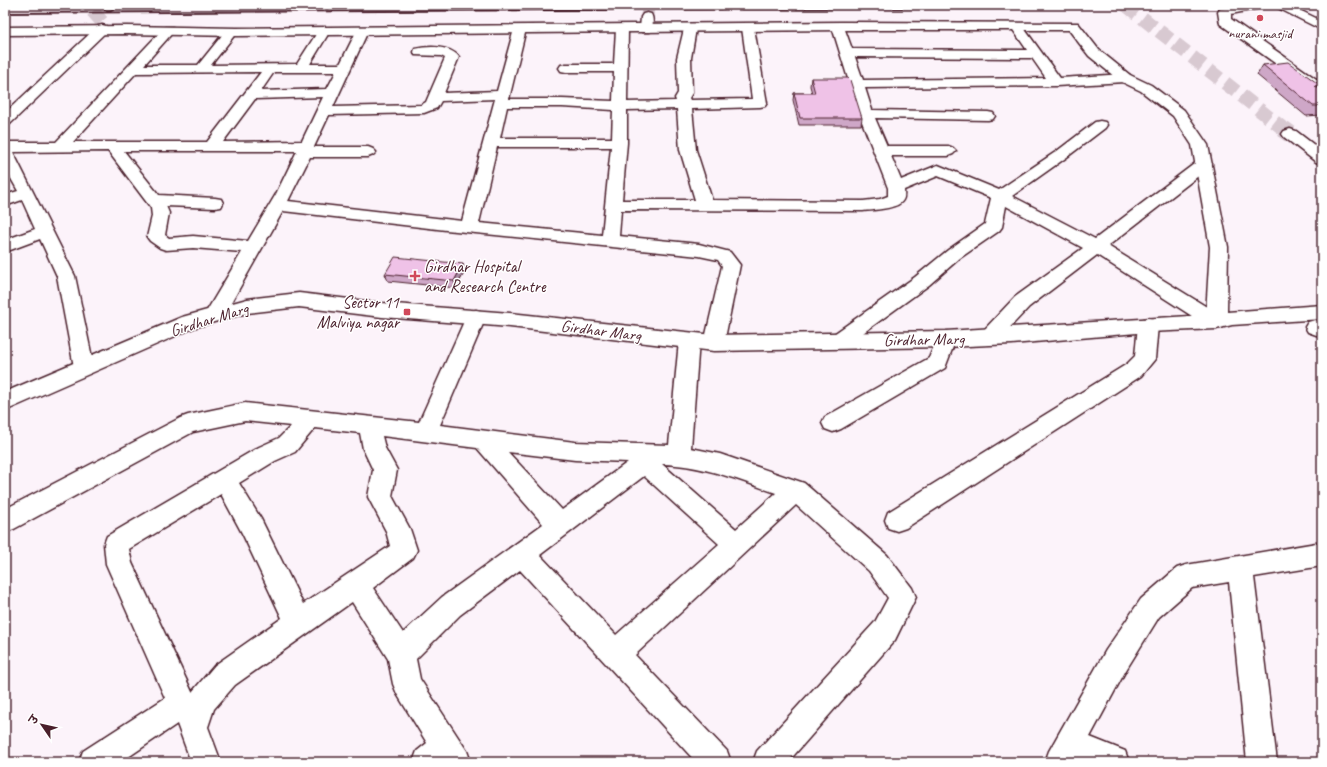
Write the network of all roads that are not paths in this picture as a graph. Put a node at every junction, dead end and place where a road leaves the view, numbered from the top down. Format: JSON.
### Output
{"nodes":[{"id":1,"x":1257,"y":5,"type":"edge"},
{"id":2,"x":1280,"y":5,"type":"edge"},
{"id":3,"x":94,"y":25,"type":"junction"},
{"id":4,"x":5,"y":26,"type":"edge"},
{"id":5,"x":1322,"y":26,"type":"edge"},
{"id":6,"x":838,"y":27,"type":"junction"},
{"id":7,"x":1017,"y":27,"type":"junction"},
{"id":8,"x":748,"y":28,"type":"junction"},
{"id":9,"x":622,"y":29,"type":"junction"},
{"id":10,"x":690,"y":29,"type":"junction"},
{"id":11,"x":5,"y":30,"type":"edge"},
{"id":12,"x":163,"y":30,"type":"junction"},
{"id":13,"x":520,"y":30,"type":"junction"},
{"id":14,"x":324,"y":31,"type":"junction"},
{"id":15,"x":362,"y":31,"type":"junction"},
{"id":16,"x":232,"y":32,"type":"junction"},
{"id":17,"x":420,"y":52,"type":"dead end"},
{"id":18,"x":846,"y":53,"type":"junction"},
{"id":19,"x":1037,"y":54,"type":"junction"},
{"id":20,"x":301,"y":68,"type":"junction"},
{"id":21,"x":345,"y":68,"type":"junction"},
{"id":22,"x":566,"y":68,"type":"dead end"},
{"id":23,"x":621,"y":68,"type":"junction"},
{"id":24,"x":132,"y":69,"type":"junction"},
{"id":25,"x":201,"y":69,"type":"junction"},
{"id":26,"x":270,"y":69,"type":"junction"},
{"id":27,"x":1125,"y":78,"type":"junction"},
{"id":28,"x":1056,"y":82,"type":"junction"},
{"id":29,"x":858,"y":84,"type":"junction"},
{"id":30,"x":1322,"y":90,"type":"edge"},
{"id":31,"x":332,"y":93,"type":"junction"},
{"id":32,"x":250,"y":95,"type":"junction"},
{"id":33,"x":436,"y":97,"type":"junction"},
{"id":34,"x":503,"y":99,"type":"junction"},
{"id":35,"x":5,"y":103,"type":"edge"},
{"id":36,"x":25,"y":103,"type":"junction"},
{"id":37,"x":684,"y":105,"type":"junction"},
{"id":38,"x":620,"y":106,"type":"junction"},
{"id":39,"x":324,"y":111,"type":"junction"},
{"id":40,"x":866,"y":114,"type":"junction"},
{"id":41,"x":988,"y":116,"type":"dead end"},
{"id":42,"x":5,"y":122,"type":"edge"},
{"id":43,"x":1100,"y":126,"type":"dead end"},
{"id":44,"x":492,"y":142,"type":"junction"},
{"id":45,"x":1322,"y":142,"type":"edge"},
{"id":46,"x":619,"y":143,"type":"junction"},
{"id":47,"x":61,"y":146,"type":"junction"},
{"id":48,"x":112,"y":146,"type":"junction"},
{"id":49,"x":212,"y":146,"type":"junction"},
{"id":50,"x":306,"y":149,"type":"junction"},
{"id":51,"x":881,"y":151,"type":"junction"},
{"id":52,"x":948,"y":151,"type":"dead end"},
{"id":53,"x":368,"y":152,"type":"dead end"},
{"id":54,"x":6,"y":153,"type":"edge"},
{"id":55,"x":1322,"y":159,"type":"edge"},
{"id":56,"x":1204,"y":164,"type":"junction"},
{"id":57,"x":896,"y":188,"type":"junction"},
{"id":58,"x":27,"y":193,"type":"junction"},
{"id":59,"x":1000,"y":196,"type":"junction"},
{"id":60,"x":155,"y":200,"type":"junction"},
{"id":61,"x":5,"y":201,"type":"edge"},
{"id":62,"x":215,"y":202,"type":"dead end"},
{"id":63,"x":278,"y":205,"type":"junction"},
{"id":64,"x":614,"y":205,"type":"junction"},
{"id":65,"x":705,"y":206,"type":"junction"},
{"id":66,"x":469,"y":227,"type":"junction"},
{"id":67,"x":45,"y":231,"type":"junction"},
{"id":68,"x":610,"y":241,"type":"junction"},
{"id":69,"x":5,"y":246,"type":"edge"},
{"id":70,"x":254,"y":247,"type":"junction"},
{"id":71,"x":1096,"y":247,"type":"junction"},
{"id":72,"x":215,"y":314,"type":"junction"},
{"id":73,"x":476,"y":317,"type":"junction"},
{"id":74,"x":1320,"y":319,"type":"edge"},
{"id":75,"x":1216,"y":322,"type":"junction"},
{"id":76,"x":1148,"y":325,"type":"junction"},
{"id":77,"x":990,"y":336,"type":"junction"},
{"id":78,"x":946,"y":339,"type":"junction"},
{"id":79,"x":688,"y":340,"type":"junction"},
{"id":80,"x":838,"y":341,"type":"junction"},
{"id":81,"x":714,"y":344,"type":"junction"},
{"id":82,"x":84,"y":367,"type":"junction"},
{"id":83,"x":5,"y":402,"type":"edge"},
{"id":84,"x":310,"y":419,"type":"junction"},
{"id":85,"x":833,"y":423,"type":"dead end"},
{"id":86,"x":369,"y":426,"type":"junction"},
{"id":87,"x":426,"y":432,"type":"junction"},
{"id":88,"x":483,"y":439,"type":"junction"},
{"id":89,"x":660,"y":457,"type":"junction"},
{"id":90,"x":225,"y":480,"type":"junction"},
{"id":91,"x":796,"y":490,"type":"junction"},
{"id":92,"x":897,"y":520,"type":"dead end"},
{"id":93,"x":5,"y":521,"type":"edge"},
{"id":94,"x":560,"y":526,"type":"junction"},
{"id":95,"x":736,"y":544,"type":"junction"},
{"id":96,"x":522,"y":554,"type":"junction"},
{"id":97,"x":1322,"y":554,"type":"edge"},
{"id":98,"x":1240,"y":568,"type":"junction"},
{"id":99,"x":356,"y":585,"type":"junction"},
{"id":100,"x":298,"y":623,"type":"junction"},
{"id":101,"x":401,"y":654,"type":"junction"},
{"id":102,"x":616,"y":654,"type":"junction"},
{"id":103,"x":188,"y":716,"type":"junction"},
{"id":104,"x":1065,"y":753,"type":"edge"},
{"id":105,"x":443,"y":757,"type":"edge"},
{"id":106,"x":94,"y":762,"type":"edge"},
{"id":107,"x":206,"y":762,"type":"edge"},
{"id":108,"x":716,"y":762,"type":"edge"},
{"id":109,"x":768,"y":762,"type":"edge"},
{"id":110,"x":1114,"y":762,"type":"edge"},
{"id":111,"x":1262,"y":762,"type":"edge"}],
"edges":[{"from":1,"to":30,"type":"street"},
{"from":2,"to":5,"type":"street"},
{"from":3,"to":4,"type":"street"},
{"from":3,"to":11,"type":"street"},
{"from":3,"to":12,"type":"street"},
{"from":3,"to":36,"type":"street"},
{"from":6,"to":7,"type":"street"},
{"from":6,"to":8,"type":"street"},
{"from":6,"to":18,"type":"street"},
{"from":7,"to":19,"type":"street"},
{"from":7,"to":27,"type":"street"},
{"from":8,"to":10,"type":"street"},
{"from":8,"to":37,"type":"street"},
{"from":9,"to":10,"type":"street"},
{"from":9,"to":13,"type":"street"},
{"from":9,"to":23,"type":"street"},
{"from":10,"to":37,"type":"street"},
{"from":12,"to":16,"type":"street"},
{"from":12,"to":24,"type":"street"},
{"from":13,"to":15,"type":"street"},
{"from":13,"to":34,"type":"street"},
{"from":14,"to":15,"type":"street"},
{"from":14,"to":16,"type":"street"},
{"from":14,"to":20,"type":"street"},
{"from":15,"to":21,"type":"street"},
{"from":16,"to":25,"type":"street"},
{"from":17,"to":33,"type":"street"},
{"from":18,"to":19,"type":"street"},
{"from":18,"to":29,"type":"street"},
{"from":19,"to":28,"type":"street"},
{"from":20,"to":21,"type":"street"},
{"from":20,"to":26,"type":"street"},
{"from":21,"to":31,"type":"street"},
{"from":22,"to":23,"type":"street"},
{"from":23,"to":38,"type":"street"},
{"from":24,"to":25,"type":"street"},
{"from":24,"to":47,"type":"street"},
{"from":25,"to":26,"type":"street"},
{"from":26,"to":32,"type":"street"},
{"from":27,"to":28,"type":"street"},
{"from":27,"to":56,"type":"street"},
{"from":28,"to":29,"type":"street"},
{"from":29,"to":40,"type":"street"},
{"from":31,"to":32,"type":"street"},
{"from":31,"to":39,"type":"street"},
{"from":32,"to":49,"type":"street"},
{"from":33,"to":34,"type":"street"},
{"from":33,"to":39,"type":"street"},
{"from":34,"to":38,"type":"street"},
{"from":34,"to":44,"type":"street"},
{"from":35,"to":36,"type":"street"},
{"from":36,"to":42,"type":"street"},
{"from":37,"to":38,"type":"street"},
{"from":37,"to":65,"type":"street"},
{"from":38,"to":46,"type":"street"},
{"from":39,"to":50,"type":"street"},
{"from":40,"to":41,"type":"street"},
{"from":40,"to":51,"type":"street"},
{"from":43,"to":59,"type":"street"},
{"from":44,"to":46,"type":"street"},
{"from":44,"to":66,"type":"street"},
{"from":45,"to":55,"type":"street"},
{"from":46,"to":64,"type":"street"},
{"from":47,"to":48,"type":"street"},
{"from":47,"to":54,"type":"street"},
{"from":48,"to":49,"type":"street"},
{"from":48,"to":60,"type":"street"},
{"from":49,"to":50,"type":"street"},
{"from":50,"to":53,"type":"street"},
{"from":50,"to":63,"type":"street"},
{"from":51,"to":52,"type":"street"},
{"from":51,"to":57,"type":"street"},
{"from":54,"to":58,"type":"street"},
{"from":56,"to":71,"type":"street"},
{"from":56,"to":75,"type":"street"},
{"from":57,"to":59,"type":"street"},
{"from":57,"to":65,"type":"street"},
{"from":58,"to":61,"type":"street"},
{"from":58,"to":67,"type":"street"},
{"from":59,"to":71,"type":"street"},
{"from":59,"to":80,"type":"street"},
{"from":60,"to":62,"type":"street"},
{"from":60,"to":70,"type":"street"},
{"from":63,"to":66,"type":"street"},
{"from":63,"to":70,"type":"street"},
{"from":64,"to":65,"type":"street"},
{"from":64,"to":68,"type":"street"},
{"from":66,"to":68,"type":"street"},
{"from":67,"to":69,"type":"street"},
{"from":67,"to":82,"type":"street"},
{"from":68,"to":81,"type":"street"},
{"from":70,"to":72,"type":"street"},
{"from":71,"to":75,"type":"street"},
{"from":71,"to":77,"type":"street"},
{"from":72,"to":73,"type":"street","name":"Girdhar Marg"},
{"from":72,"to":82,"type":"street","name":"Girdhar Marg"},
{"from":73,"to":79,"type":"street","name":"Girdhar Marg"},
{"from":73,"to":87,"type":"street"},
{"from":74,"to":75,"type":"street","name":"Girdhar Marg"},
{"from":75,"to":76,"type":"street","name":"Girdhar Marg"},
{"from":76,"to":77,"type":"street","name":"Girdhar Marg"},
{"from":76,"to":92,"type":"street"},
{"from":77,"to":78,"type":"street","name":"Girdhar Marg"},
{"from":78,"to":80,"type":"street","name":"Girdhar Marg"},
{"from":78,"to":85,"type":"street"},
{"from":79,"to":81,"type":"street","name":"Girdhar Marg"},
{"from":79,"to":89,"type":"street"},
{"from":80,"to":81,"type":"street","name":"Girdhar Marg"},
{"from":82,"to":83,"type":"street","name":"Girdhar Marg"},
{"from":84,"to":86,"type":"street"},
{"from":84,"to":90,"type":"street"},
{"from":84,"to":93,"type":"street"},
{"from":86,"to":87,"type":"street"},
{"from":86,"to":99,"type":"street"},
{"from":87,"to":88,"type":"street"},
{"from":88,"to":89,"type":"street"},
{"from":88,"to":94,"type":"street"},
{"from":89,"to":91,"type":"street"},
{"from":89,"to":94,"type":"street"},
{"from":89,"to":95,"type":"street"},
{"from":90,"to":100,"type":"street"},
{"from":90,"to":103,"type":"street"},
{"from":91,"to":95,"type":"street"},
{"from":91,"to":109,"type":"street"},
{"from":94,"to":96,"type":"street"},
{"from":95,"to":102,"type":"street"},
{"from":96,"to":101,"type":"street"},
{"from":96,"to":102,"type":"street"},
{"from":97,"to":98,"type":"street"},
{"from":98,"to":104,"type":"street"},
{"from":98,"to":111,"type":"street"},
{"from":99,"to":100,"type":"street"},
{"from":99,"to":101,"type":"street"},
{"from":100,"to":103,"type":"street"},
{"from":101,"to":105,"type":"street"},
{"from":102,"to":108,"type":"street"},
{"from":103,"to":106,"type":"street"},
{"from":103,"to":107,"type":"street"},
{"from":104,"to":110,"type":"street"}]}
